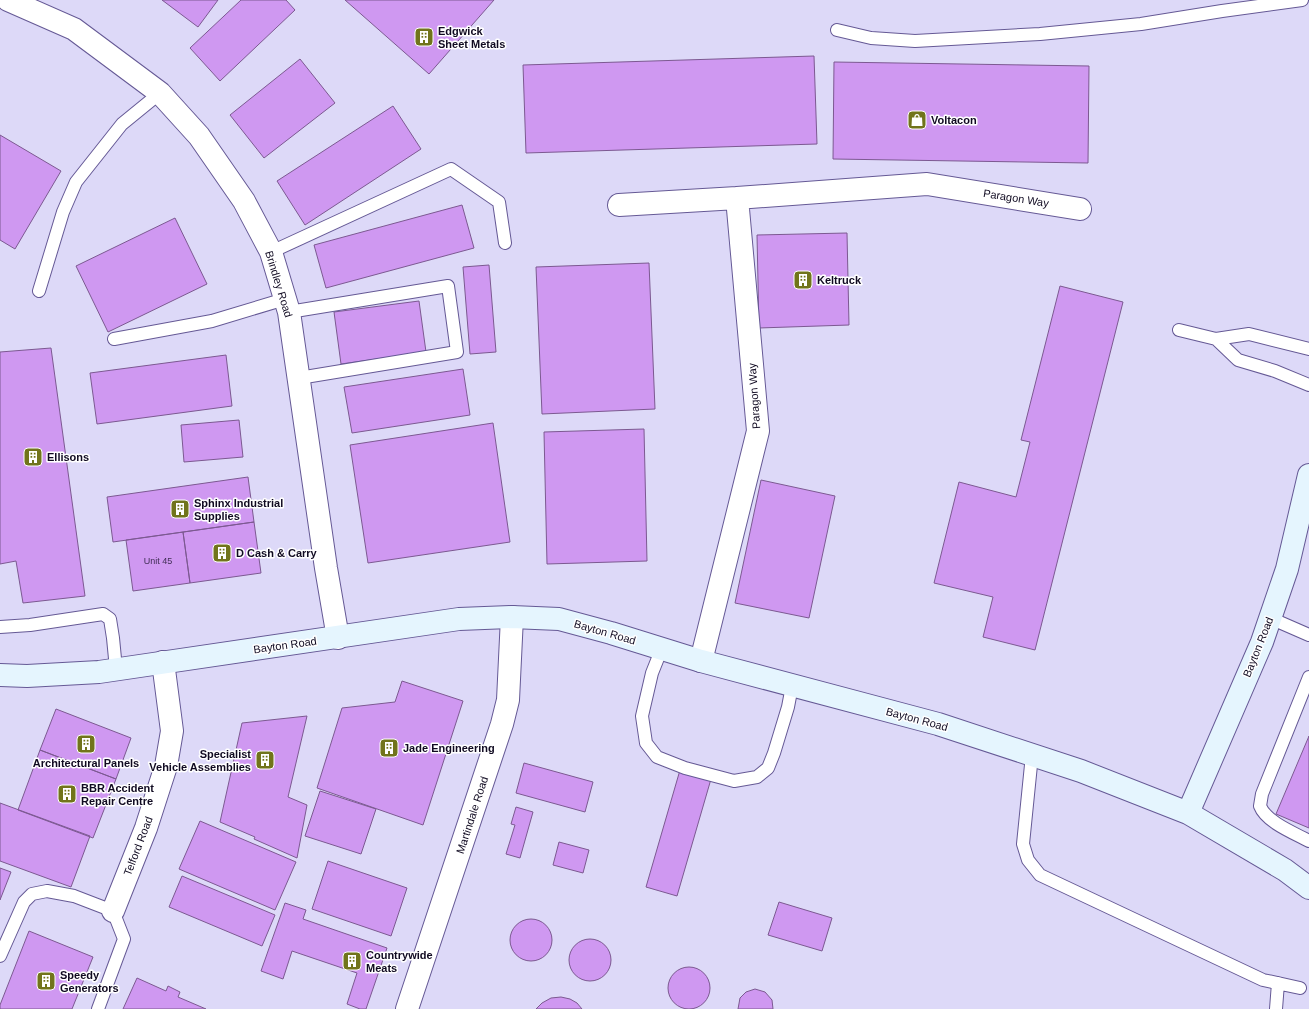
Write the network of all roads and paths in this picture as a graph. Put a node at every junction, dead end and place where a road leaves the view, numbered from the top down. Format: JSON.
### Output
{"nodes":[{"id":1,"x":8,"y":0,"type":"edge"},
{"id":2,"x":1302,"y":0,"type":"edge"},
{"id":3,"x":836,"y":30,"type":"dead end"},
{"id":4,"x":160,"y":93,"type":"junction"},
{"id":5,"x":738,"y":198,"type":"junction"},
{"id":6,"x":619,"y":206,"type":"dead end"},
{"id":7,"x":1080,"y":209,"type":"dead end"},
{"id":8,"x":505,"y":243,"type":"dead end"},
{"id":9,"x":271,"y":252,"type":"junction"},
{"id":10,"x":39,"y":291,"type":"dead end"},
{"id":11,"x":287,"y":306,"type":"junction"},
{"id":12,"x":1179,"y":330,"type":"dead end"},
{"id":13,"x":114,"y":339,"type":"dead end"},
{"id":14,"x":1216,"y":339,"type":"junction"},
{"id":15,"x":1309,"y":349,"type":"edge"},
{"id":16,"x":299,"y":378,"type":"junction"},
{"id":17,"x":1309,"y":385,"type":"edge"},
{"id":18,"x":1309,"y":474,"type":"edge"},
{"id":19,"x":512,"y":616,"type":"junction"},
{"id":20,"x":1270,"y":618,"type":"junction"},
{"id":21,"x":0,"y":628,"type":"edge"},
{"id":22,"x":1309,"y":635,"type":"edge"},
{"id":23,"x":338,"y":638,"type":"junction"},
{"id":24,"x":662,"y":648,"type":"junction"},
{"id":25,"x":701,"y":661,"type":"junction"},
{"id":26,"x":163,"y":662,"type":"junction"},
{"id":27,"x":116,"y":670,"type":"junction"},
{"id":28,"x":0,"y":675,"type":"edge"},
{"id":29,"x":1309,"y":677,"type":"edge"},
{"id":30,"x":792,"y":686,"type":"junction"},
{"id":31,"x":1032,"y":755,"type":"junction"},
{"id":32,"x":1188,"y":813,"type":"junction"},
{"id":33,"x":1309,"y":841,"type":"edge"},
{"id":34,"x":1309,"y":888,"type":"edge"},
{"id":35,"x":113,"y":911,"type":"junction"},
{"id":36,"x":0,"y":956,"type":"edge"},
{"id":37,"x":1278,"y":983,"type":"junction"},
{"id":38,"x":1300,"y":988,"type":"dead end"},
{"id":39,"x":98,"y":1009,"type":"edge"},
{"id":40,"x":407,"y":1009,"type":"edge"},
{"id":41,"x":1276,"y":1009,"type":"edge"}],
"edges":[{"from":1,"to":4,"type":"street","name":"Brindley Road"},
{"from":2,"to":3,"type":"lane"},
{"from":4,"to":9,"type":"street","name":"Brindley Road"},
{"from":4,"to":10,"type":"lane"},
{"from":5,"to":6,"type":"street","name":"Paragon Way"},
{"from":5,"to":7,"type":"street","name":"Paragon Way"},
{"from":5,"to":25,"type":"street","name":"Paragon Way"},
{"from":8,"to":9,"type":"lane"},
{"from":9,"to":11,"type":"street","name":"Brindley Road"},
{"from":11,"to":13,"type":"lane"},
{"from":11,"to":16,"type":"street","name":"Brindley Road"},
{"from":11,"to":16,"type":"lane"},
{"from":12,"to":14,"type":"lane"},
{"from":14,"to":15,"type":"lane"},
{"from":14,"to":17,"type":"lane"},
{"from":16,"to":23,"type":"street","name":"Brindley Road"},
{"from":18,"to":20,"type":"street","name":"Bayton Road"},
{"from":19,"to":23,"type":"street","name":"Bayton Road"},
{"from":19,"to":24,"type":"street","name":"Bayton Road"},
{"from":19,"to":40,"type":"street","name":"Martindale Road"},
{"from":20,"to":22,"type":"lane"},
{"from":20,"to":32,"type":"street","name":"Bayton Road"},
{"from":21,"to":27,"type":"lane"},
{"from":23,"to":26,"type":"street","name":"Bayton Road"},
{"from":24,"to":25,"type":"street","name":"Bayton Road"},
{"from":24,"to":30,"type":"lane"},
{"from":25,"to":30,"type":"street","name":"Bayton Road"},
{"from":26,"to":27,"type":"street","name":"Bayton Road"},
{"from":26,"to":35,"type":"street","name":"Telford Road"},
{"from":27,"to":28,"type":"street","name":"Bayton Road"},
{"from":29,"to":33,"type":"lane"},
{"from":30,"to":31,"type":"street","name":"Bayton Road"},
{"from":31,"to":32,"type":"street","name":"Bayton Road"},
{"from":31,"to":37,"type":"lane"},
{"from":32,"to":34,"type":"street","name":"Bayton Road"},
{"from":35,"to":36,"type":"lane"},
{"from":35,"to":39,"type":"lane"},
{"from":37,"to":38,"type":"lane"},
{"from":37,"to":41,"type":"lane"}]}
